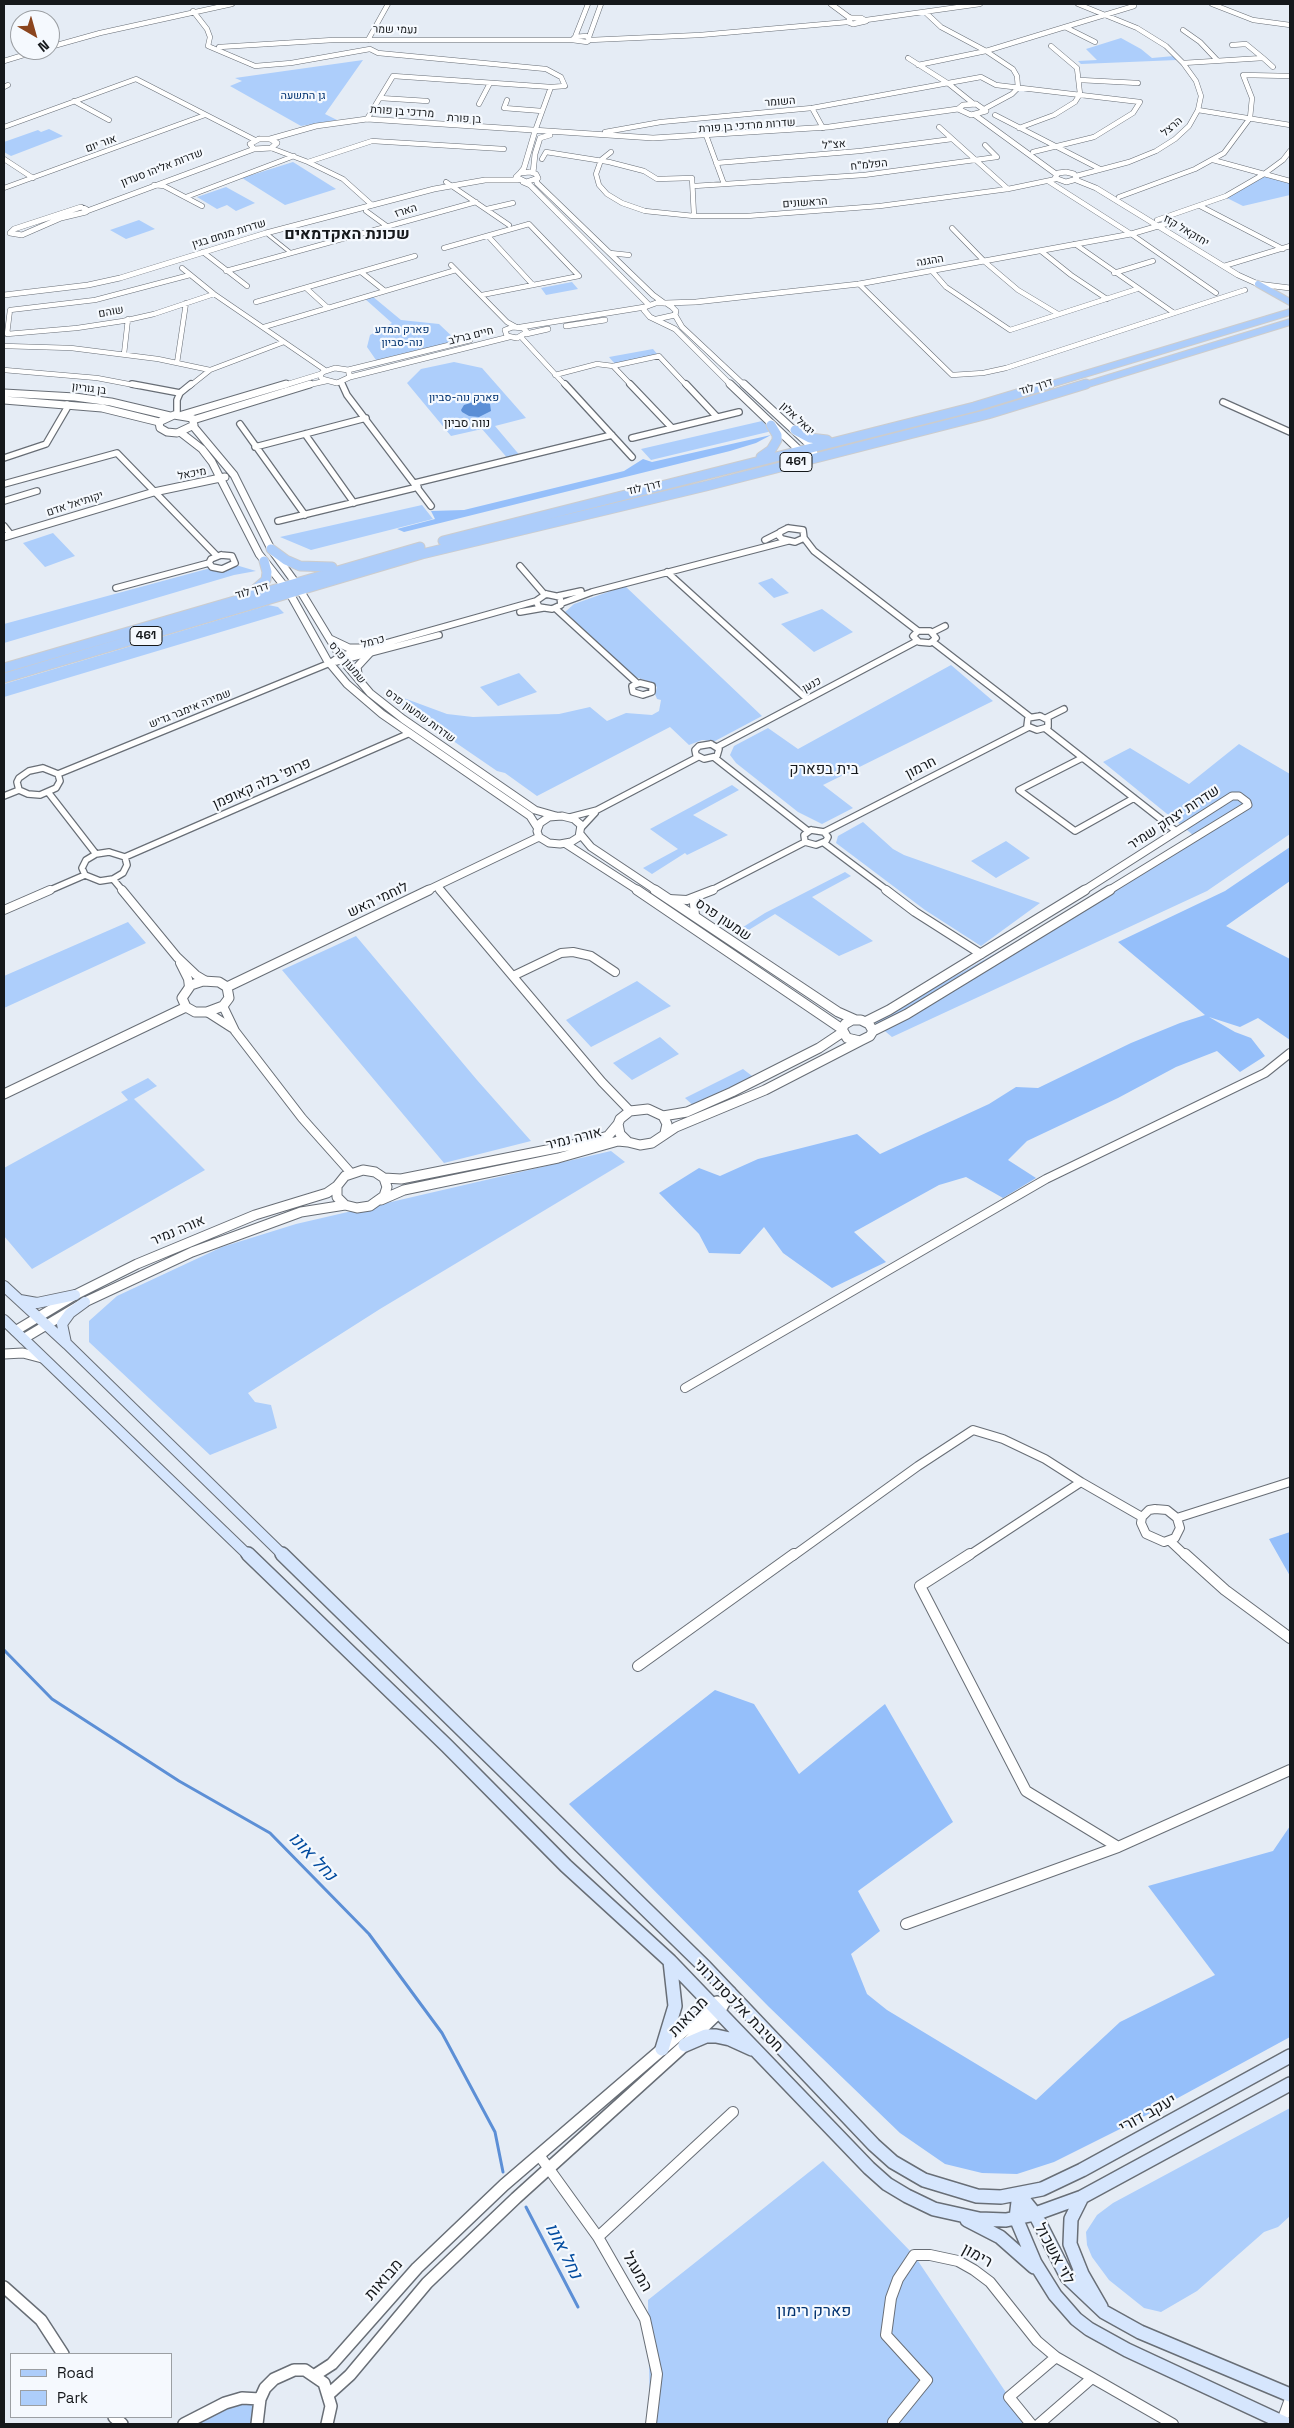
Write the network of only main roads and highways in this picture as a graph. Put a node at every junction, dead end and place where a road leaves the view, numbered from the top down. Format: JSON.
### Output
{"nodes":[{"id":1,"x":1258,"y":284,"type":"road end"},
{"id":2,"x":1290,"y":302,"type":"edge"},
{"id":3,"x":1290,"y":311,"type":"edge"},
{"id":4,"x":1290,"y":322,"type":"edge"},
{"id":5,"x":771,"y":425,"type":"road end"},
{"id":6,"x":795,"y":430,"type":"road end"},
{"id":7,"x":849,"y":438,"type":"junction"},
{"id":8,"x":754,"y":460,"type":"junction"},
{"id":9,"x":271,"y":549,"type":"road end"},
{"id":10,"x":264,"y":561,"type":"road end"},
{"id":11,"x":361,"y":563,"type":"junction"},
{"id":12,"x":297,"y":586,"type":"junction"},
{"id":13,"x":286,"y":588,"type":"junction"},
{"id":14,"x":234,"y":600,"type":"junction"},
{"id":15,"x":4,"y":668,"type":"edge"},
{"id":16,"x":4,"y":678,"type":"edge"},
{"id":17,"x":4,"y":1286,"type":"edge"},
{"id":18,"x":75,"y":1295,"type":"road end"},
{"id":19,"x":17,"y":1298,"type":"junction"},
{"id":20,"x":85,"y":1302,"type":"road end"},
{"id":21,"x":4,"y":1320,"type":"edge"},
{"id":22,"x":67,"y":1344,"type":"junction"},
{"id":23,"x":670,"y":1961,"type":"junction"},
{"id":24,"x":685,"y":2045,"type":"road end"},
{"id":25,"x":662,"y":2049,"type":"road end"},
{"id":26,"x":756,"y":2050,"type":"junction"},
{"id":27,"x":1290,"y":2056,"type":"edge"},
{"id":28,"x":1290,"y":2084,"type":"edge"},
{"id":29,"x":1019,"y":2194,"type":"junction"},
{"id":30,"x":1082,"y":2197,"type":"junction"},
{"id":31,"x":1036,"y":2214,"type":"junction"},
{"id":32,"x":956,"y":2215,"type":"junction"},
{"id":33,"x":1016,"y":2218,"type":"junction"},
{"id":34,"x":1042,"y":2275,"type":"junction"},
{"id":35,"x":1104,"y":2312,"type":"junction"},
{"id":36,"x":1290,"y":2396,"type":"edge"},
{"id":37,"x":1283,"y":2424,"type":"edge"}],
"edges":[{"from":1,"to":2,"type":"main road"},
{"from":3,"to":7,"type":"main road","name":"דרך לוד","number":"461"},
{"from":4,"to":12,"type":"main road","name":"דרך לוד","number":"461"},
{"from":5,"to":8,"type":"main road"},
{"from":6,"to":7,"type":"main road"},
{"from":7,"to":8,"type":"main road","name":"דרך לוד","number":"461"},
{"from":8,"to":11,"type":"main road","name":"דרך לוד","number":"461"},
{"from":9,"to":11,"type":"main road"},
{"from":10,"to":14,"type":"main road"},
{"from":11,"to":12,"type":"main road","name":"דרך לוד","number":"461"},
{"from":12,"to":13,"type":"main road","name":"דרך לוד","number":"461"},
{"from":13,"to":14,"type":"main road","name":"דרך לוד","number":"461"},
{"from":13,"to":16,"type":"main road","name":"דרך לוד","number":"461"},
{"from":14,"to":15,"type":"main road","name":"דרך לוד","number":"461"},
{"from":17,"to":19,"type":"main road","name":"חטיבת אלכסנדרוני"},
{"from":18,"to":19,"type":"main road"},
{"from":19,"to":22,"type":"main road","name":"חטיבת אלכסנדרוני"},
{"from":20,"to":22,"type":"main road"},
{"from":21,"to":23,"type":"main road","name":"חטיבת אלכסנדרוני"},
{"from":22,"to":29,"type":"main road","name":"חטיבת אלכסנדרוני"},
{"from":23,"to":25,"type":"main road"},
{"from":23,"to":26,"type":"main road","name":"חטיבת אלכסנדרוני"},
{"from":24,"to":26,"type":"main road"},
{"from":26,"to":32,"type":"main road","name":"חטיבת אלכסנדרוני"},
{"from":27,"to":29,"type":"main road","name":"יעקב דורי"},
{"from":28,"to":30,"type":"main road"},
{"from":29,"to":31,"type":"main road","name":"לוי אשכול"},
{"from":29,"to":33,"type":"main road","name":"לוי אשכול"},
{"from":30,"to":31,"type":"main road"},
{"from":30,"to":35,"type":"main road"},
{"from":31,"to":33,"type":"main road","name":"חטיבת אלכסנדרוני"},
{"from":31,"to":35,"type":"main road","name":"לוי אשכול"},
{"from":32,"to":33,"type":"main road","name":"חטיבת אלכסנדרוני"},
{"from":32,"to":34,"type":"main road"},
{"from":33,"to":34,"type":"main road","name":"לוי אשכול"},
{"from":34,"to":37,"type":"main road","name":"לוי אשכול"},
{"from":35,"to":36,"type":"main road","name":"לוי אשכול"}]}
